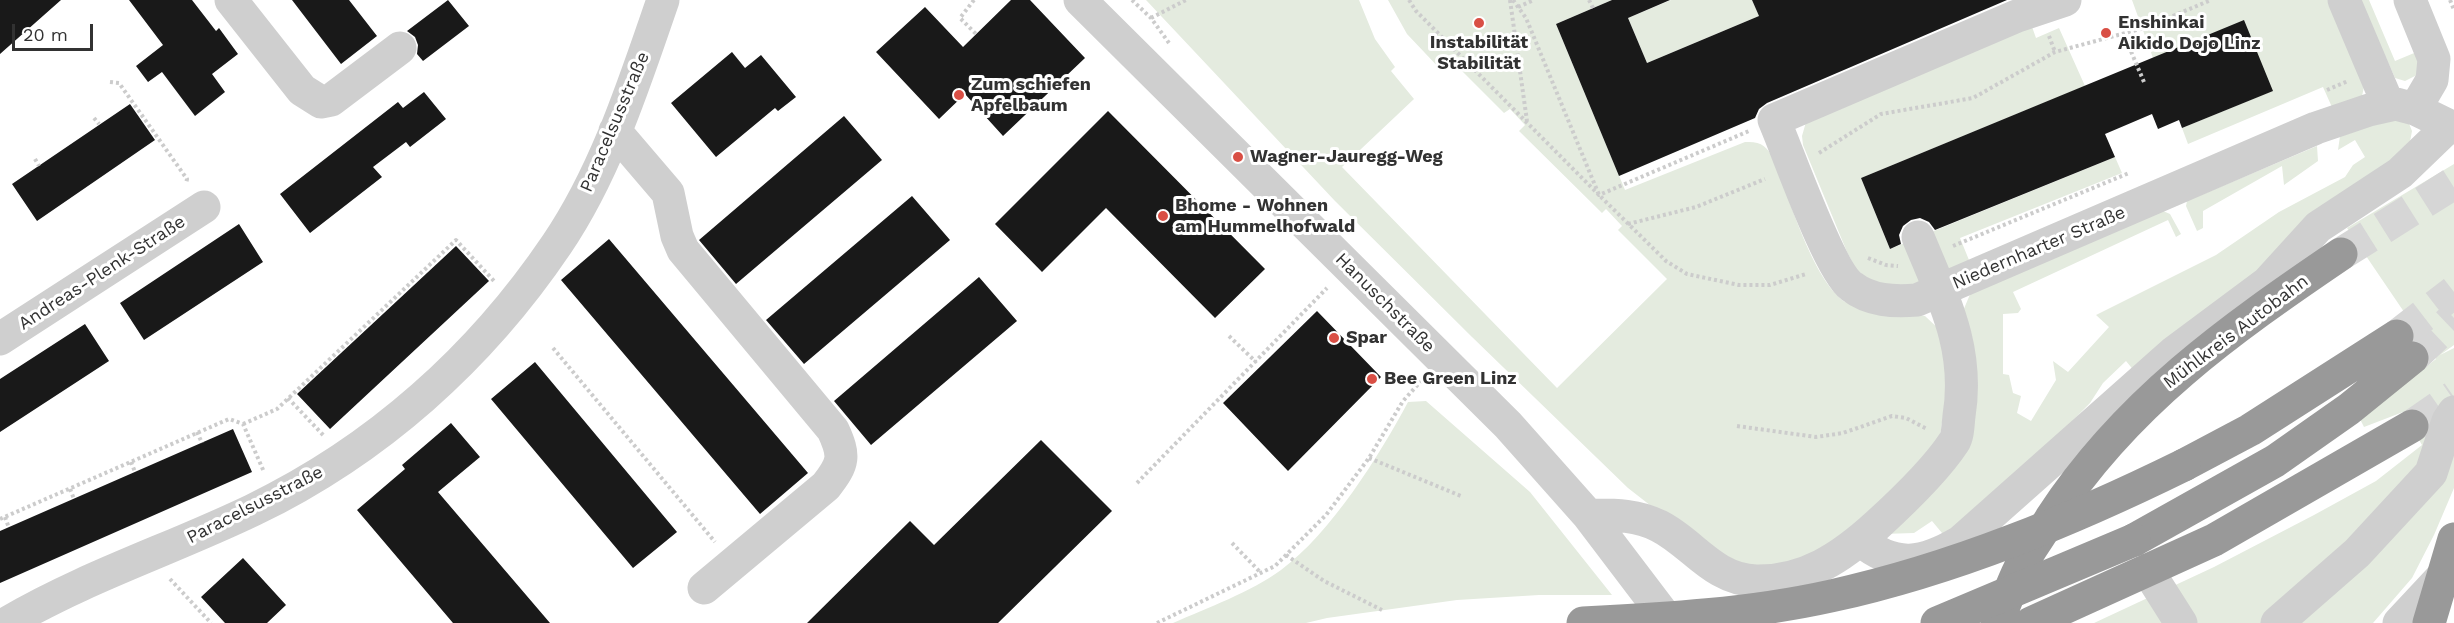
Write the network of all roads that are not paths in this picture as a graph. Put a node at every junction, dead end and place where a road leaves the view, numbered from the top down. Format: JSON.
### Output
{"nodes":[{"id":1,"x":231,"y":0,"type":"edge"},
{"id":2,"x":663,"y":0,"type":"edge"},
{"id":3,"x":1080,"y":0,"type":"edge"},
{"id":4,"x":2065,"y":0,"type":"edge"},
{"id":5,"x":2344,"y":0,"type":"edge"},
{"id":6,"x":2410,"y":0,"type":"edge"},
{"id":7,"x":400,"y":48,"type":"dead end"},
{"id":8,"x":2402,"y":106,"type":"junction"},
{"id":9,"x":2451,"y":127,"type":"edge"},
{"id":10,"x":615,"y":132,"type":"junction"},
{"id":11,"x":194,"y":199,"type":"road end"},
{"id":12,"x":1922,"y":247,"type":"road end"},
{"id":13,"x":2341,"y":254,"type":"tunnel mouth"},
{"id":14,"x":1941,"y":291,"type":"junction"},
{"id":15,"x":0,"y":339,"type":"edge"},
{"id":16,"x":2454,"y":412,"type":"edge"},
{"id":17,"x":2412,"y":426,"type":"tunnel mouth"},
{"id":18,"x":1588,"y":515,"type":"junction"},
{"id":19,"x":2454,"y":538,"type":"edge"},
{"id":20,"x":1860,"y":540,"type":"junction"},
{"id":21,"x":2148,"y":571,"type":"junction"},
{"id":22,"x":2442,"y":577,"type":"junction"},
{"id":23,"x":704,"y":588,"type":"dead end"},
{"id":24,"x":2454,"y":615,"type":"edge"},
{"id":25,"x":8,"y":623,"type":"edge"},
{"id":26,"x":1582,"y":623,"type":"edge"},
{"id":27,"x":1670,"y":623,"type":"edge"},
{"id":28,"x":1937,"y":623,"type":"edge"},
{"id":29,"x":1997,"y":623,"type":"edge"},
{"id":30,"x":2031,"y":623,"type":"edge"},
{"id":31,"x":2181,"y":623,"type":"edge"},
{"id":32,"x":2277,"y":623,"type":"edge"},
{"id":33,"x":2399,"y":623,"type":"edge"},
{"id":34,"x":2429,"y":623,"type":"edge"},
{"id":35,"x":2451,"y":623,"type":"edge"}],
"edges":[{"from":1,"to":7,"type":"street"},
{"from":2,"to":10,"type":"street","name":"Paracelsusstraße"},
{"from":3,"to":18,"type":"street","name":"Hanuschstraße"},
{"from":4,"to":14,"type":"street"},
{"from":5,"to":8,"type":"street"},
{"from":6,"to":8,"type":"street"},
{"from":8,"to":9,"type":"street"},
{"from":8,"to":14,"type":"street","name":"Niedernharter Straße"},
{"from":9,"to":20,"type":"street"},
{"from":10,"to":23,"type":"street"},
{"from":10,"to":25,"type":"street","name":"Paracelsusstraße"},
{"from":11,"to":15,"type":"street","name":"Andreas-Plenk-Straße"},
{"from":12,"to":14,"type":"street"},
{"from":13,"to":29,"type":"highway","name":"Mühlkreis Autobahn"},
{"from":14,"to":20,"type":"street","name":"Niedernharter Straße"},
{"from":16,"to":32,"type":"street"},
{"from":17,"to":21,"type":"highway"},
{"from":18,"to":20,"type":"street"},
{"from":18,"to":27,"type":"street","name":"Hanuschstraße"},
{"from":19,"to":22,"type":"highway"},
{"from":21,"to":30,"type":"highway"},
{"from":21,"to":31,"type":"street"},
{"from":22,"to":33,"type":"street"},
{"from":22,"to":34,"type":"highway"},
{"from":24,"to":35,"type":"highway"},
{"from":26,"to":28,"type":"highway","bridge":true}]}
